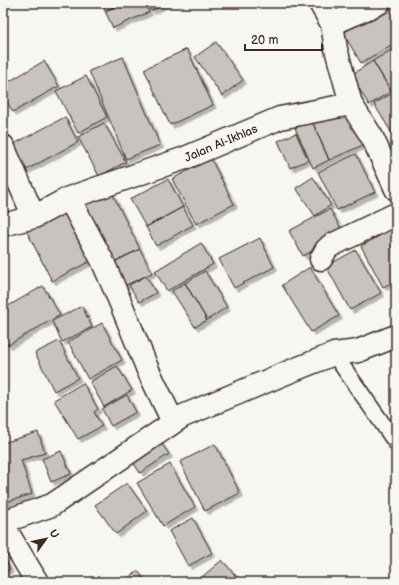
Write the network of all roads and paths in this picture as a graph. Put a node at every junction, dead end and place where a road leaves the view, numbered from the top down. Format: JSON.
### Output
{"nodes":[{"id":1,"x":320,"y":3,"type":"edge"},
{"id":2,"x":379,"y":3,"type":"edge"},
{"id":3,"x":332,"y":24,"type":"junction"},
{"id":4,"x":352,"y":104,"type":"junction"},
{"id":5,"x":3,"y":146,"type":"edge"},
{"id":6,"x":396,"y":189,"type":"edge"},
{"id":7,"x":69,"y":198,"type":"junction"},
{"id":8,"x":396,"y":214,"type":"edge"},
{"id":9,"x":34,"y":217,"type":"junction"},
{"id":10,"x":3,"y":225,"type":"edge"},
{"id":11,"x":320,"y":259,"type":"dead end"},
{"id":12,"x":396,"y":336,"type":"edge"},
{"id":13,"x":334,"y":354,"type":"junction"},
{"id":14,"x":173,"y":422,"type":"junction"},
{"id":15,"x":396,"y":443,"type":"edge"},
{"id":16,"x":3,"y":522,"type":"edge"},
{"id":17,"x":3,"y":525,"type":"edge"},
{"id":18,"x":37,"y":582,"type":"edge"}],
"edges":[{"from":1,"to":3,"type":"street"},
{"from":2,"to":3,"type":"street"},
{"from":3,"to":4,"type":"street"},
{"from":4,"to":6,"type":"street"},
{"from":4,"to":7,"type":"street","name":"Jalan Al-Ikhlas"},
{"from":5,"to":9,"type":"street"},
{"from":7,"to":9,"type":"street","name":"Jalan Al-Ikhlas"},
{"from":7,"to":14,"type":"street"},
{"from":8,"to":11,"type":"street"},
{"from":9,"to":10,"type":"street","name":"Jalan Al-Ikhlas"},
{"from":12,"to":13,"type":"street"},
{"from":13,"to":14,"type":"street"},
{"from":13,"to":15,"type":"lane"},
{"from":14,"to":16,"type":"street"},
{"from":17,"to":18,"type":"street"}]}
